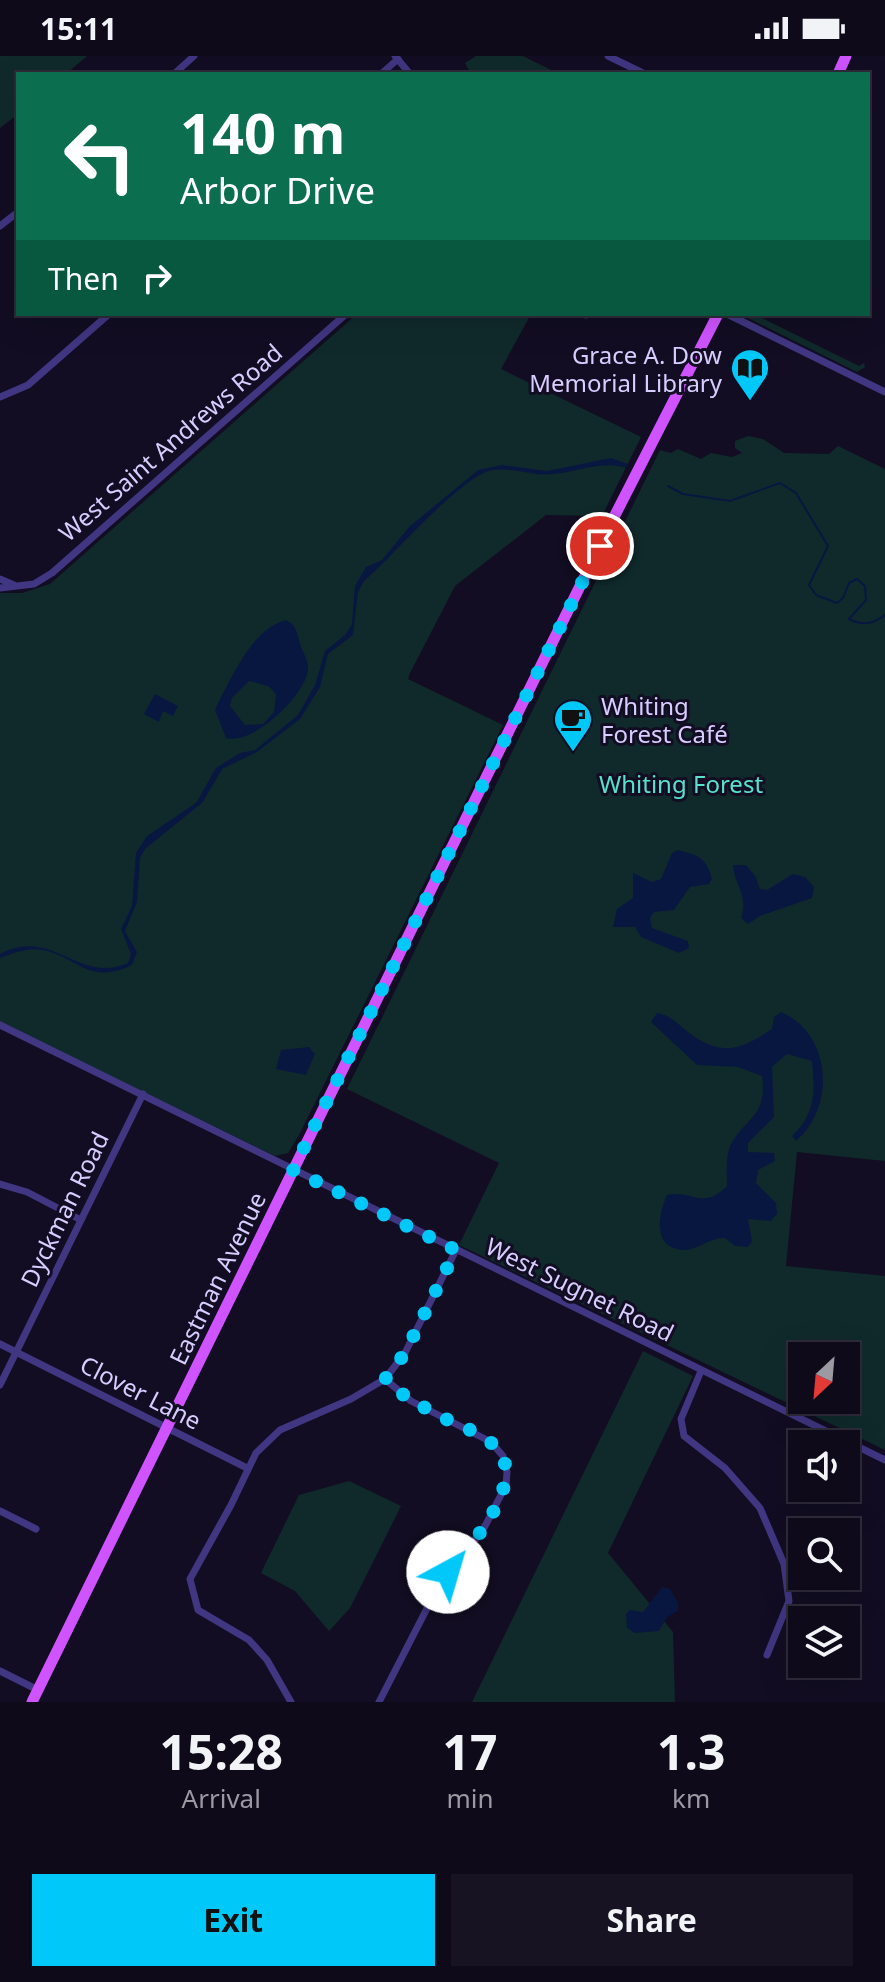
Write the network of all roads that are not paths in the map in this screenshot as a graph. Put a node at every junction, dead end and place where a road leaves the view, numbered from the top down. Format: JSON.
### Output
{"nodes":[{"id":1,"x":194,"y":56,"type":"edge"},
{"id":2,"x":608,"y":56,"type":"edge"},
{"id":3,"x":396,"y":57,"type":"edge"},
{"id":4,"x":176,"y":72,"type":"edge"},
{"id":5,"x":383,"y":72,"type":"edge"},
{"id":6,"x":641,"y":72,"type":"edge"},
{"id":7,"x":16,"y":214,"type":"edge"},
{"id":8,"x":0,"y":226,"type":"edge"},
{"id":9,"x":107,"y":316,"type":"edge"},
{"id":10,"x":344,"y":316,"type":"edge"},
{"id":11,"x":717,"y":316,"type":"edge"},
{"id":12,"x":731,"y":316,"type":"edge"},
{"id":13,"x":885,"y":392,"type":"edge"},
{"id":14,"x":0,"y":397,"type":"edge"},
{"id":15,"x":0,"y":579,"type":"edge"},
{"id":16,"x":14,"y":585,"type":"junction"},
{"id":17,"x":0,"y":588,"type":"edge"},
{"id":18,"x":0,"y":1025,"type":"edge"},
{"id":19,"x":143,"y":1094,"type":"junction"},
{"id":20,"x":293,"y":1170,"type":"junction"},
{"id":21,"x":0,"y":1184,"type":"edge"},
{"id":22,"x":81,"y":1220,"type":"junction"},
{"id":23,"x":456,"y":1250,"type":"junction"},
{"id":24,"x":0,"y":1344,"type":"edge"},
{"id":25,"x":16,"y":1352,"type":"junction"},
{"id":26,"x":701,"y":1371,"type":"junction"},
{"id":27,"x":385,"y":1379,"type":"junction"},
{"id":28,"x":0,"y":1385,"type":"edge"},
{"id":29,"x":168,"y":1428,"type":"junction"},
{"id":30,"x":885,"y":1460,"type":"edge"},
{"id":31,"x":247,"y":1468,"type":"junction"},
{"id":32,"x":0,"y":1511,"type":"edge"},
{"id":33,"x":36,"y":1529,"type":"dead end"},
{"id":34,"x":767,"y":1655,"type":"dead end"},
{"id":35,"x":0,"y":1671,"type":"edge"},
{"id":36,"x":38,"y":1690,"type":"junction"},
{"id":37,"x":32,"y":1702,"type":"edge"},
{"id":38,"x":291,"y":1702,"type":"edge"},
{"id":39,"x":379,"y":1702,"type":"edge"}],
"edges":[{"from":1,"to":4,"type":"street"},
{"from":2,"to":6,"type":"street"},
{"from":3,"to":5,"type":"street"},
{"from":7,"to":8,"type":"street"},
{"from":9,"to":14,"type":"street"},
{"from":10,"to":16,"type":"street","name":"West Saint Andrews Road"},
{"from":11,"to":20,"type":"main road","name":"Eastman Avenue"},
{"from":12,"to":13,"type":"street"},
{"from":15,"to":16,"type":"street"},
{"from":16,"to":17,"type":"street","name":"West Saint Andrews Road"},
{"from":18,"to":19,"type":"street","name":"West Sugnet Road"},
{"from":19,"to":20,"type":"street","name":"West Sugnet Road"},
{"from":19,"to":22,"type":"street","name":"Dyckman Road"},
{"from":20,"to":23,"type":"street","name":"West Sugnet Road"},
{"from":20,"to":29,"type":"main road","name":"Eastman Avenue"},
{"from":21,"to":22,"type":"street"},
{"from":22,"to":25,"type":"street","name":"Dyckman Road"},
{"from":23,"to":26,"type":"street","name":"West Sugnet Road"},
{"from":23,"to":27,"type":"street"},
{"from":24,"to":25,"type":"street","name":"Clover Lane"},
{"from":25,"to":28,"type":"street","name":"Dyckman Road"},
{"from":25,"to":29,"type":"street","name":"Clover Lane"},
{"from":26,"to":30,"type":"street","name":"West Sugnet Road"},
{"from":26,"to":34,"type":"street"},
{"from":27,"to":31,"type":"street"},
{"from":27,"to":39,"type":"street"},
{"from":29,"to":31,"type":"street","name":"Clover Lane"},
{"from":29,"to":36,"type":"main road","name":"Eastman Avenue"},
{"from":31,"to":38,"type":"street"},
{"from":32,"to":33,"type":"street"},
{"from":35,"to":36,"type":"street"},
{"from":36,"to":37,"type":"main road","name":"Eastman Avenue"}]}
